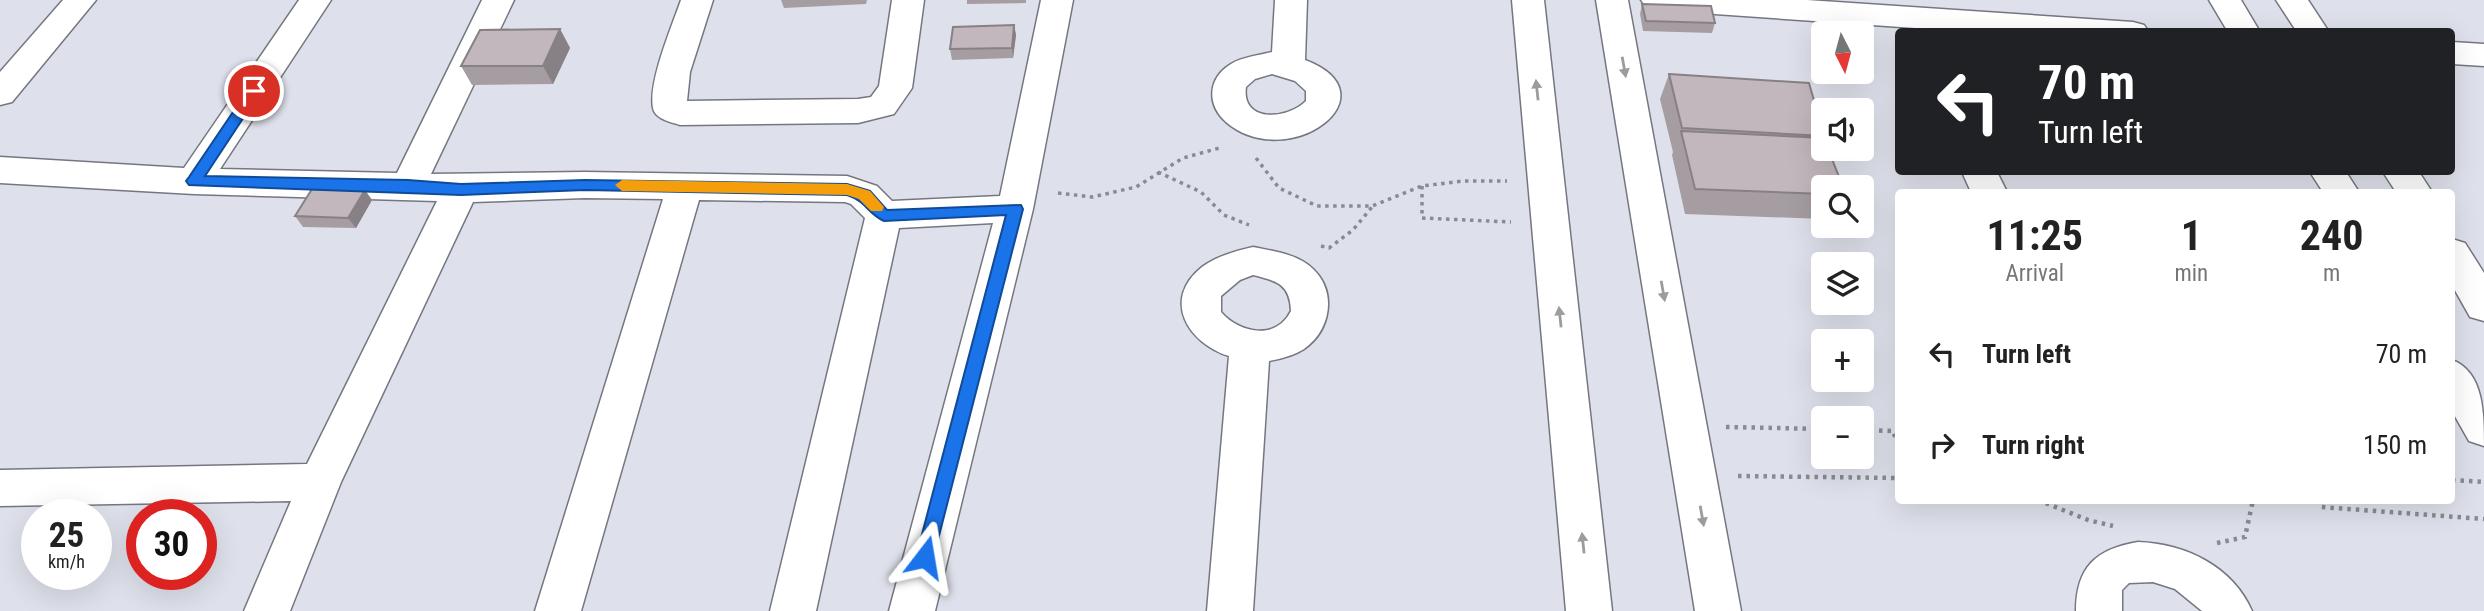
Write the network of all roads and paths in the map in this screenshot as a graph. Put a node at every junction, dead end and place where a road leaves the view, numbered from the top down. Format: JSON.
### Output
{"nodes":[{"id":1,"x":80,"y":0,"type":"edge"},
{"id":2,"x":315,"y":0,"type":"edge"},
{"id":3,"x":498,"y":0,"type":"edge"},
{"id":4,"x":696,"y":0,"type":"edge"},
{"id":5,"x":908,"y":0,"type":"edge"},
{"id":6,"x":1057,"y":0,"type":"edge"},
{"id":7,"x":1291,"y":0,"type":"edge"},
{"id":8,"x":1528,"y":0,"type":"edge"},
{"id":9,"x":1612,"y":0,"type":"edge"},
{"id":10,"x":1657,"y":0,"type":"edge"},
{"id":11,"x":2225,"y":0,"type":"edge"},
{"id":12,"x":2292,"y":0,"type":"edge"},
{"id":13,"x":1918,"y":16,"type":"edge"},
{"id":14,"x":2079,"y":28,"type":"edge"},
{"id":15,"x":2242,"y":28,"type":"edge"},
{"id":16,"x":2310,"y":28,"type":"edge"},
{"id":17,"x":2455,"y":52,"type":"edge"},
{"id":18,"x":2484,"y":55,"type":"edge"},
{"id":19,"x":1287,"y":64,"type":"dead end"},
{"id":20,"x":0,"y":94,"type":"edge"},
{"id":21,"x":1229,"y":148,"type":"dead end"},
{"id":22,"x":1251,"y":150,"type":"dead end"},
{"id":23,"x":0,"y":170,"type":"edge"},
{"id":24,"x":1158,"y":172,"type":"junction"},
{"id":25,"x":194,"y":181,"type":"junction"},
{"id":26,"x":1547,"y":181,"type":"junction"},
{"id":27,"x":408,"y":186,"type":"junction"},
{"id":28,"x":685,"y":186,"type":"junction"},
{"id":29,"x":1422,"y":186,"type":"junction"},
{"id":30,"x":461,"y":189,"type":"junction"},
{"id":31,"x":1017,"y":199,"type":"junction"},
{"id":32,"x":1373,"y":206,"type":"junction"},
{"id":33,"x":884,"y":215,"type":"junction"},
{"id":34,"x":1550,"y":224,"type":"junction"},
{"id":35,"x":1257,"y":228,"type":"dead end"},
{"id":36,"x":1319,"y":245,"type":"dead end"},
{"id":37,"x":2455,"y":258,"type":"edge"},
{"id":38,"x":2484,"y":306,"type":"edge"},
{"id":39,"x":1250,"y":346,"type":"dead end"},
{"id":40,"x":2455,"y":381,"type":"edge"},
{"id":41,"x":1686,"y":426,"type":"junction"},
{"id":42,"x":1811,"y":429,"type":"edge"},
{"id":43,"x":2484,"y":429,"type":"edge"},
{"id":44,"x":1874,"y":431,"type":"edge"},
{"id":45,"x":1895,"y":437,"type":"edge"},
{"id":46,"x":1695,"y":475,"type":"junction"},
{"id":47,"x":1895,"y":478,"type":"edge"},
{"id":48,"x":2455,"y":480,"type":"edge"},
{"id":49,"x":320,"y":482,"type":"junction"},
{"id":50,"x":2484,"y":482,"type":"edge"},
{"id":51,"x":0,"y":488,"type":"edge"},
{"id":52,"x":2319,"y":504,"type":"edge"},
{"id":53,"x":2484,"y":519,"type":"edge"},
{"id":54,"x":267,"y":611,"type":"edge"},
{"id":55,"x":558,"y":611,"type":"edge"},
{"id":56,"x":793,"y":611,"type":"edge"},
{"id":57,"x":912,"y":611,"type":"edge"},
{"id":58,"x":1230,"y":611,"type":"edge"},
{"id":59,"x":1589,"y":611,"type":"edge"},
{"id":60,"x":1718,"y":611,"type":"edge"},
{"id":61,"x":2099,"y":611,"type":"edge"},
{"id":62,"x":2229,"y":611,"type":"edge"}],
"edges":[{"from":1,"to":20,"type":"street"},
{"from":2,"to":25,"type":"street"},
{"from":3,"to":27,"type":"street"},
{"from":4,"to":5,"type":"street"},
{"from":6,"to":31,"type":"street"},
{"from":7,"to":19,"type":"street"},
{"from":26,"to":8,"type":"street","one_way":true},
{"from":9,"to":41,"type":"street","one_way":true},
{"from":10,"to":13,"type":"street"},
{"from":11,"to":15,"type":"street"},
{"from":12,"to":16,"type":"street"},
{"from":13,"to":14,"type":"street"},
{"from":17,"to":18,"type":"street"},
{"from":21,"to":24,"type":"path"},
{"from":22,"to":32,"type":"path"},
{"from":23,"to":25,"type":"street"},
{"from":24,"to":31,"type":"path"},
{"from":24,"to":35,"type":"path"},
{"from":25,"to":27,"type":"street"},
{"from":26,"to":29,"type":"path"},
{"from":26,"to":34,"type":"street"},
{"from":27,"to":30,"type":"street"},
{"from":28,"to":30,"type":"street"},
{"from":28,"to":33,"type":"street"},
{"from":28,"to":55,"type":"street"},
{"from":29,"to":32,"type":"path"},
{"from":29,"to":34,"type":"path"},
{"from":30,"to":49,"type":"street"},
{"from":31,"to":33,"type":"street"},
{"from":31,"to":57,"type":"street"},
{"from":32,"to":36,"type":"path"},
{"from":33,"to":56,"type":"street"},
{"from":59,"to":34,"type":"street","one_way":true},
{"from":37,"to":38,"type":"street"},
{"from":39,"to":58,"type":"street"},
{"from":40,"to":43,"type":"street"},
{"from":41,"to":42,"type":"path"},
{"from":41,"to":46,"type":"street"},
{"from":44,"to":45,"type":"path"},
{"from":46,"to":47,"type":"path"},
{"from":46,"to":60,"type":"street","one_way":true},
{"from":48,"to":50,"type":"path"},
{"from":49,"to":51,"type":"street"},
{"from":49,"to":54,"type":"street"},
{"from":52,"to":53,"type":"path"},
{"from":61,"to":62,"type":"street"}]}
